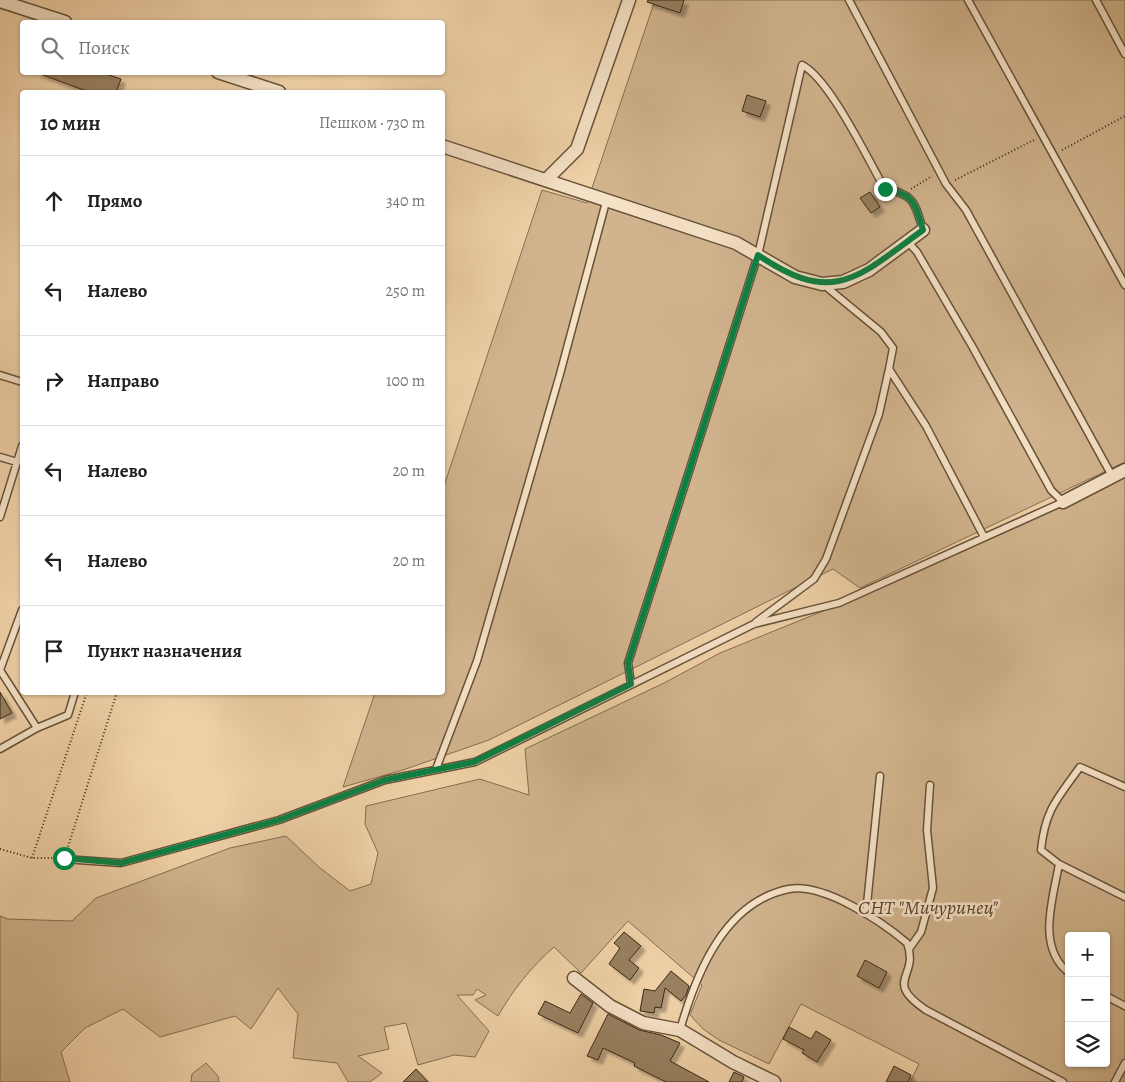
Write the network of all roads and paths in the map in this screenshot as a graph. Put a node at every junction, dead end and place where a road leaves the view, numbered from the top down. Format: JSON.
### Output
{"nodes":[{"id":1,"x":629,"y":0,"type":"edge"},
{"id":2,"x":849,"y":0,"type":"edge"},
{"id":3,"x":968,"y":0,"type":"edge"},
{"id":4,"x":1096,"y":0,"type":"edge"},
{"id":5,"x":0,"y":2,"type":"edge"},
{"id":6,"x":58,"y":20,"type":"edge"},
{"id":7,"x":1125,"y":54,"type":"edge"},
{"id":8,"x":227,"y":75,"type":"edge"},
{"id":9,"x":273,"y":90,"type":"edge"},
{"id":10,"x":1125,"y":116,"type":"edge"},
{"id":11,"x":1042,"y":136,"type":"junction"},
{"id":12,"x":445,"y":147,"type":"edge"},
{"id":13,"x":1053,"y":155,"type":"junction"},
{"id":14,"x":939,"y":171,"type":"junction"},
{"id":15,"x":546,"y":180,"type":"junction"},
{"id":16,"x":946,"y":184,"type":"junction"},
{"id":17,"x":902,"y":192,"type":"junction"},
{"id":18,"x":606,"y":202,"type":"junction"},
{"id":19,"x":923,"y":230,"type":"joint"},
{"id":20,"x":907,"y":242,"type":"junction"},
{"id":21,"x":758,"y":255,"type":"junction"},
{"id":22,"x":822,"y":284,"type":"junction"},
{"id":23,"x":1125,"y":285,"type":"edge"},
{"id":24,"x":889,"y":368,"type":"junction"},
{"id":25,"x":0,"y":375,"type":"edge"},
{"id":26,"x":20,"y":381,"type":"edge"},
{"id":27,"x":20,"y":452,"type":"edge"},
{"id":28,"x":0,"y":457,"type":"edge"},
{"id":29,"x":17,"y":462,"type":"junction"},
{"id":30,"x":1125,"y":470,"type":"edge"},
{"id":31,"x":1112,"y":476,"type":"junction"},
{"id":32,"x":1062,"y":502,"type":"junction"},
{"id":33,"x":0,"y":517,"type":"edge"},
{"id":34,"x":984,"y":537,"type":"junction"},
{"id":35,"x":20,"y":615,"type":"edge"},
{"id":36,"x":754,"y":624,"type":"junction"},
{"id":37,"x":0,"y":670,"type":"edge"},
{"id":38,"x":631,"y":684,"type":"junction"},
{"id":39,"x":74,"y":695,"type":"edge"},
{"id":40,"x":87,"y":695,"type":"edge"},
{"id":41,"x":116,"y":695,"type":"edge"},
{"id":42,"x":37,"y":728,"type":"junction"},
{"id":43,"x":0,"y":749,"type":"edge"},
{"id":44,"x":436,"y":770,"type":"junction"},
{"id":45,"x":880,"y":776,"type":"dead end"},
{"id":46,"x":930,"y":785,"type":"dead end"},
{"id":47,"x":1125,"y":788,"type":"edge"},
{"id":48,"x":0,"y":850,"type":"edge"},
{"id":49,"x":32,"y":858,"type":"junction"},
{"id":50,"x":64,"y":858,"type":"junction"},
{"id":51,"x":1059,"y":864,"type":"junction"},
{"id":52,"x":1125,"y":896,"type":"edge"},
{"id":53,"x":866,"y":914,"type":"junction"},
{"id":54,"x":909,"y":949,"type":"junction"},
{"id":55,"x":1065,"y":969,"type":"edge"},
{"id":56,"x":574,"y":978,"type":"dead end"},
{"id":57,"x":1110,"y":998,"type":"edge"},
{"id":58,"x":1125,"y":1006,"type":"edge"},
{"id":59,"x":680,"y":1030,"type":"junction"},
{"id":60,"x":1125,"y":1063,"type":"edge"},
{"id":61,"x":774,"y":1082,"type":"edge"},
{"id":62,"x":1063,"y":1082,"type":"edge"},
{"id":63,"x":1115,"y":1082,"type":"edge"}],
"edges":[{"from":1,"to":15,"type":"street"},
{"from":2,"to":14,"type":"lane"},
{"from":3,"to":11,"type":"lane"},
{"from":4,"to":7,"type":"lane"},
{"from":5,"to":6,"type":"street"},
{"from":8,"to":9,"type":"street"},
{"from":10,"to":13,"type":"path"},
{"from":11,"to":13,"type":"lane"},
{"from":11,"to":16,"type":"path"},
{"from":12,"to":15,"type":"street"},
{"from":13,"to":23,"type":"lane"},
{"from":14,"to":16,"type":"lane"},
{"from":14,"to":17,"type":"path"},
{"from":15,"to":18,"type":"street"},
{"from":16,"to":31,"type":"lane"},
{"from":17,"to":19,"type":"lane"},
{"from":17,"to":21,"type":"lane"},
{"from":18,"to":21,"type":"street"},
{"from":18,"to":44,"type":"lane"},
{"from":19,"to":20,"type":"street"},
{"from":20,"to":22,"type":"street"},
{"from":20,"to":32,"type":"lane"},
{"from":21,"to":22,"type":"street"},
{"from":21,"to":38,"type":"lane"},
{"from":22,"to":24,"type":"lane"},
{"from":24,"to":34,"type":"lane"},
{"from":24,"to":36,"type":"lane"},
{"from":25,"to":26,"type":"lane"},
{"from":27,"to":29,"type":"lane"},
{"from":28,"to":29,"type":"lane"},
{"from":29,"to":33,"type":"lane"},
{"from":30,"to":31,"type":"street"},
{"from":31,"to":32,"type":"street"},
{"from":32,"to":34,"type":"lane"},
{"from":34,"to":36,"type":"lane"},
{"from":35,"to":37,"type":"lane"},
{"from":36,"to":38,"type":"lane"},
{"from":37,"to":42,"type":"lane"},
{"from":38,"to":44,"type":"lane"},
{"from":39,"to":42,"type":"lane"},
{"from":40,"to":49,"type":"path"},
{"from":41,"to":50,"type":"path"},
{"from":42,"to":43,"type":"lane"},
{"from":44,"to":50,"type":"lane"},
{"from":45,"to":53,"type":"lane"},
{"from":46,"to":54,"type":"lane"},
{"from":47,"to":51,"type":"lane"},
{"from":48,"to":49,"type":"path"},
{"from":49,"to":50,"type":"path"},
{"from":51,"to":52,"type":"lane"},
{"from":51,"to":55,"type":"lane"},
{"from":53,"to":54,"type":"lane"},
{"from":53,"to":59,"type":"lane"},
{"from":54,"to":62,"type":"lane"},
{"from":56,"to":59,"type":"street"},
{"from":57,"to":58,"type":"lane"},
{"from":59,"to":61,"type":"street"},
{"from":60,"to":63,"type":"lane"}]}
